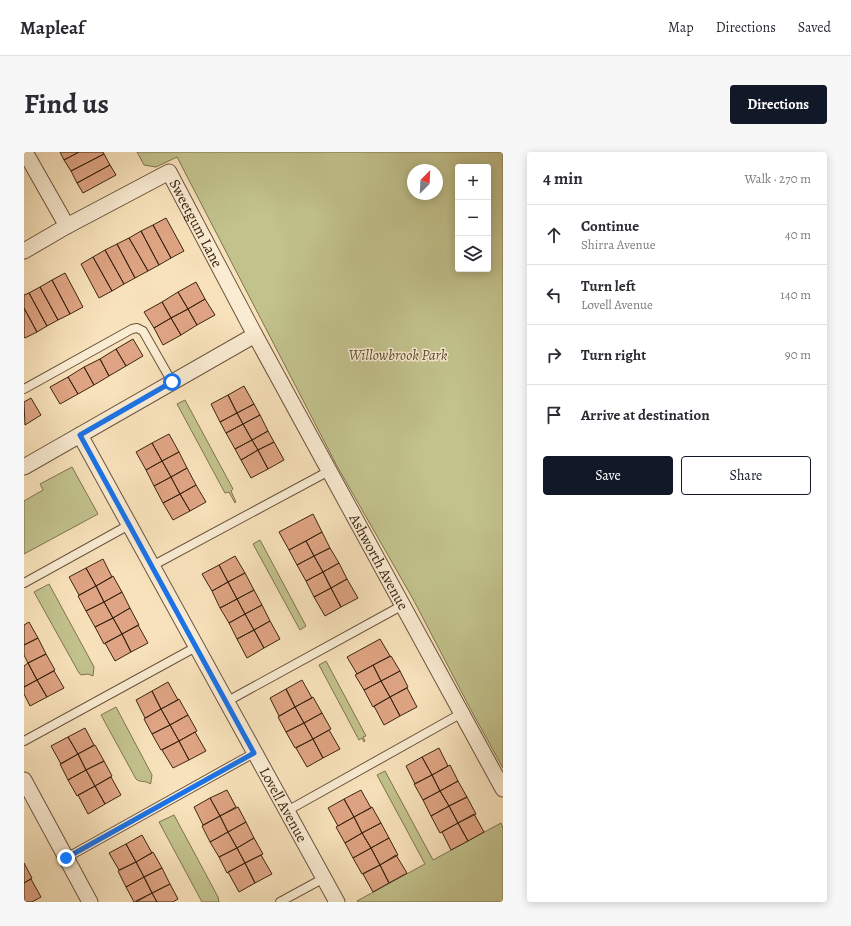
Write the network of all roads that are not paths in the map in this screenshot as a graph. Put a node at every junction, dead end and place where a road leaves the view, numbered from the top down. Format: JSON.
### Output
{"nodes":[{"id":1,"x":25,"y":152,"type":"edge"},
{"id":2,"x":67,"y":226,"type":"junction"},
{"id":3,"x":24,"y":251,"type":"edge"},
{"id":4,"x":255,"y":335,"type":"junction"},
{"id":5,"x":172,"y":382,"type":"junction"},
{"id":6,"x":24,"y":389,"type":"edge"},
{"id":7,"x":80,"y":435,"type":"junction"},
{"id":8,"x":24,"y":467,"type":"edge"},
{"id":9,"x":329,"y":471,"type":"junction"},
{"id":10,"x":129,"y":525,"type":"junction"},
{"id":11,"x":152,"y":566,"type":"junction"},
{"id":12,"x":24,"y":583,"type":"edge"},
{"id":13,"x":403,"y":605,"type":"junction"},
{"id":14,"x":196,"y":647,"type":"junction"},
{"id":15,"x":226,"y":702,"type":"junction"},
{"id":16,"x":462,"y":713,"type":"junction"},
{"id":17,"x":24,"y":741,"type":"edge"},
{"id":18,"x":254,"y":753,"type":"junction"},
{"id":19,"x":24,"y":781,"type":"edge"},
{"id":20,"x":503,"y":790,"type":"edge"},
{"id":21,"x":287,"y":811,"type":"junction"},
{"id":22,"x":66,"y":858,"type":"junction"},
{"id":23,"x":324,"y":878,"type":"junction"},
{"id":24,"x":90,"y":902,"type":"edge"},
{"id":25,"x":280,"y":902,"type":"edge"},
{"id":26,"x":336,"y":902,"type":"edge"}],
"edges":[{"from":1,"to":2,"type":"street"},
{"from":2,"to":3,"type":"street","name":"Sweetgum Lane"},
{"from":2,"to":4,"type":"street","name":"Sweetgum Lane"},
{"from":4,"to":5,"type":"street"},
{"from":4,"to":9,"type":"street","name":"Ashworth Avenue"},
{"from":5,"to":6,"type":"lane"},
{"from":5,"to":7,"type":"street"},
{"from":7,"to":8,"type":"street"},
{"from":7,"to":10,"type":"street","name":"Lovell Avenue"},
{"from":9,"to":11,"type":"lane"},
{"from":9,"to":13,"type":"street","name":"Ashworth Avenue"},
{"from":10,"to":11,"type":"street","name":"Lovell Avenue"},
{"from":10,"to":12,"type":"lane"},
{"from":11,"to":14,"type":"street","name":"Lovell Avenue"},
{"from":13,"to":15,"type":"lane"},
{"from":13,"to":16,"type":"street","name":"Ashworth Avenue"},
{"from":14,"to":15,"type":"street","name":"Lovell Avenue"},
{"from":14,"to":17,"type":"lane"},
{"from":15,"to":18,"type":"street","name":"Lovell Avenue"},
{"from":16,"to":20,"type":"street","name":"Ashworth Avenue"},
{"from":16,"to":21,"type":"lane"},
{"from":18,"to":21,"type":"street","name":"Lovell Avenue"},
{"from":18,"to":22,"type":"lane"},
{"from":19,"to":22,"type":"street"},
{"from":21,"to":23,"type":"street","name":"Lovell Avenue"},
{"from":22,"to":24,"type":"street"},
{"from":23,"to":25,"type":"lane"},
{"from":23,"to":26,"type":"street","name":"Lovell Avenue"}]}
